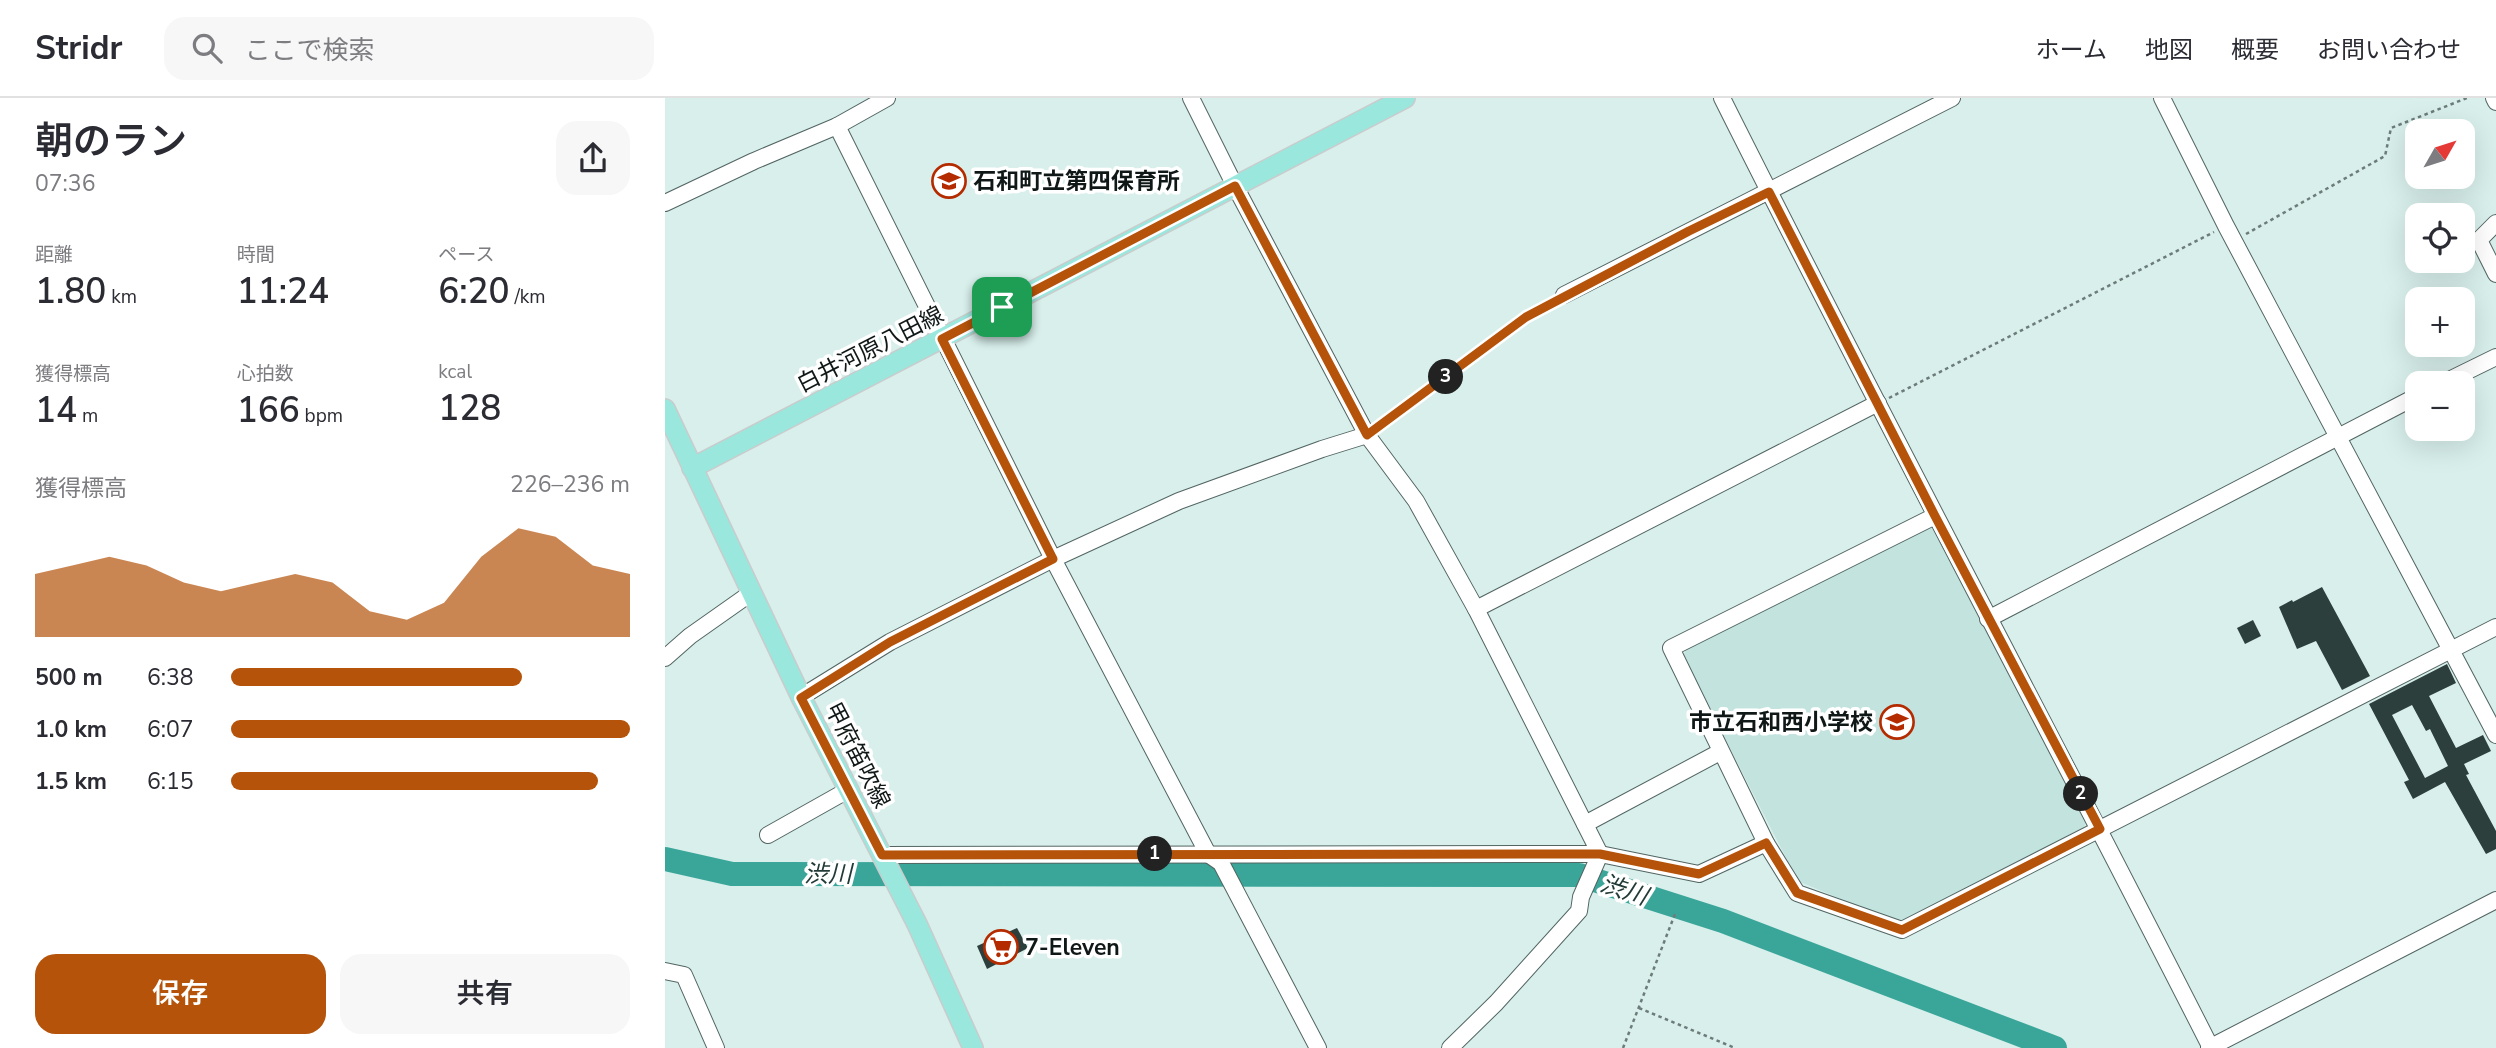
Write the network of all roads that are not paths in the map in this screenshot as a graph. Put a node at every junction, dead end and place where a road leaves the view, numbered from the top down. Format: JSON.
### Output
{"nodes":[{"id":1,"x":1191,"y":98,"type":"edge"},
{"id":2,"x":1405,"y":98,"type":"edge"},
{"id":3,"x":1722,"y":98,"type":"edge"},
{"id":4,"x":1952,"y":98,"type":"edge"},
{"id":5,"x":2162,"y":98,"type":"edge"},
{"id":6,"x":876,"y":101,"type":"edge"},
{"id":7,"x":837,"y":126,"type":"junction"},
{"id":8,"x":1235,"y":186,"type":"junction"},
{"id":9,"x":1769,"y":192,"type":"junction"},
{"id":10,"x":665,"y":203,"type":"edge"},
{"id":11,"x":2496,"y":223,"type":"edge"},
{"id":12,"x":2496,"y":274,"type":"edge"},
{"id":13,"x":1564,"y":295,"type":"road end"},
{"id":14,"x":942,"y":339,"type":"junction"},
{"id":15,"x":2496,"y":357,"type":"edge"},
{"id":16,"x":2467,"y":371,"type":"edge"},
{"id":17,"x":2405,"y":402,"type":"edge"},
{"id":18,"x":1878,"y":403,"type":"junction"},
{"id":19,"x":667,"y":419,"type":"edge"},
{"id":20,"x":1367,"y":435,"type":"junction"},
{"id":21,"x":2337,"y":436,"type":"junction"},
{"id":22,"x":692,"y":468,"type":"junction"},
{"id":23,"x":1935,"y":516,"type":"junction"},
{"id":24,"x":1053,"y":559,"type":"junction"},
{"id":25,"x":751,"y":593,"type":"junction"},
{"id":26,"x":1476,"y":609,"type":"junction"},
{"id":27,"x":1989,"y":619,"type":"junction"},
{"id":28,"x":2496,"y":626,"type":"edge"},
{"id":29,"x":2451,"y":649,"type":"junction"},
{"id":30,"x":665,"y":658,"type":"edge"},
{"id":31,"x":801,"y":698,"type":"junction"},
{"id":32,"x":2496,"y":735,"type":"edge"},
{"id":33,"x":1720,"y":752,"type":"junction"},
{"id":34,"x":848,"y":790,"type":"junction"},
{"id":35,"x":1585,"y":824,"type":"junction"},
{"id":36,"x":2100,"y":829,"type":"junction"},
{"id":37,"x":768,"y":835,"type":"dead end"},
{"id":38,"x":1766,"y":843,"type":"junction"},
{"id":39,"x":884,"y":859,"type":"junction"},
{"id":40,"x":1215,"y":859,"type":"junction"},
{"id":41,"x":1597,"y":860,"type":"junction"},
{"id":42,"x":2496,"y":900,"type":"edge"},
{"id":43,"x":665,"y":971,"type":"edge"},
{"id":44,"x":2209,"y":1047,"type":"edge"},
{"id":45,"x":716,"y":1048,"type":"edge"},
{"id":46,"x":973,"y":1048,"type":"edge"},
{"id":47,"x":1318,"y":1048,"type":"edge"},
{"id":48,"x":1450,"y":1048,"type":"edge"}],
"edges":[{"from":1,"to":8,"type":"street"},
{"from":2,"to":8,"type":"main road","name":"白井河原八田線"},
{"from":3,"to":9,"type":"street"},
{"from":4,"to":9,"type":"street"},
{"from":5,"to":21,"type":"street"},
{"from":6,"to":7,"type":"street"},
{"from":7,"to":10,"type":"street"},
{"from":7,"to":14,"type":"street"},
{"from":8,"to":14,"type":"main road","name":"白井河原八田線"},
{"from":8,"to":20,"type":"street"},
{"from":9,"to":13,"type":"street"},
{"from":9,"to":18,"type":"street"},
{"from":11,"to":12,"type":"street"},
{"from":14,"to":22,"type":"main road","name":"白井河原八田線"},
{"from":14,"to":24,"type":"street"},
{"from":15,"to":16,"type":"street"},
{"from":17,"to":21,"type":"street"},
{"from":18,"to":23,"type":"street"},
{"from":18,"to":26,"type":"street"},
{"from":19,"to":22,"type":"main road","name":"甲府笛吹線"},
{"from":20,"to":24,"type":"street"},
{"from":20,"to":26,"type":"street"},
{"from":21,"to":27,"type":"street"},
{"from":21,"to":29,"type":"street"},
{"from":22,"to":25,"type":"main road","name":"甲府笛吹線"},
{"from":23,"to":27,"type":"street"},
{"from":23,"to":33,"type":"street"},
{"from":24,"to":31,"type":"street"},
{"from":24,"to":40,"type":"street"},
{"from":25,"to":30,"type":"street"},
{"from":25,"to":31,"type":"main road","name":"甲府笛吹線"},
{"from":26,"to":35,"type":"street"},
{"from":27,"to":36,"type":"street"},
{"from":28,"to":29,"type":"street"},
{"from":29,"to":32,"type":"street"},
{"from":29,"to":36,"type":"street"},
{"from":31,"to":34,"type":"main road","name":"甲府笛吹線"},
{"from":33,"to":35,"type":"street"},
{"from":33,"to":38,"type":"street"},
{"from":34,"to":37,"type":"street"},
{"from":34,"to":39,"type":"main road","name":"甲府笛吹線"},
{"from":35,"to":41,"type":"street"},
{"from":36,"to":38,"type":"street"},
{"from":36,"to":44,"type":"street"},
{"from":38,"to":41,"type":"street"},
{"from":39,"to":40,"type":"street"},
{"from":39,"to":46,"type":"main road","name":"甲府笛吹線"},
{"from":40,"to":41,"type":"street"},
{"from":40,"to":47,"type":"street"},
{"from":41,"to":48,"type":"street"},
{"from":42,"to":44,"type":"street"},
{"from":43,"to":45,"type":"street"}]}
